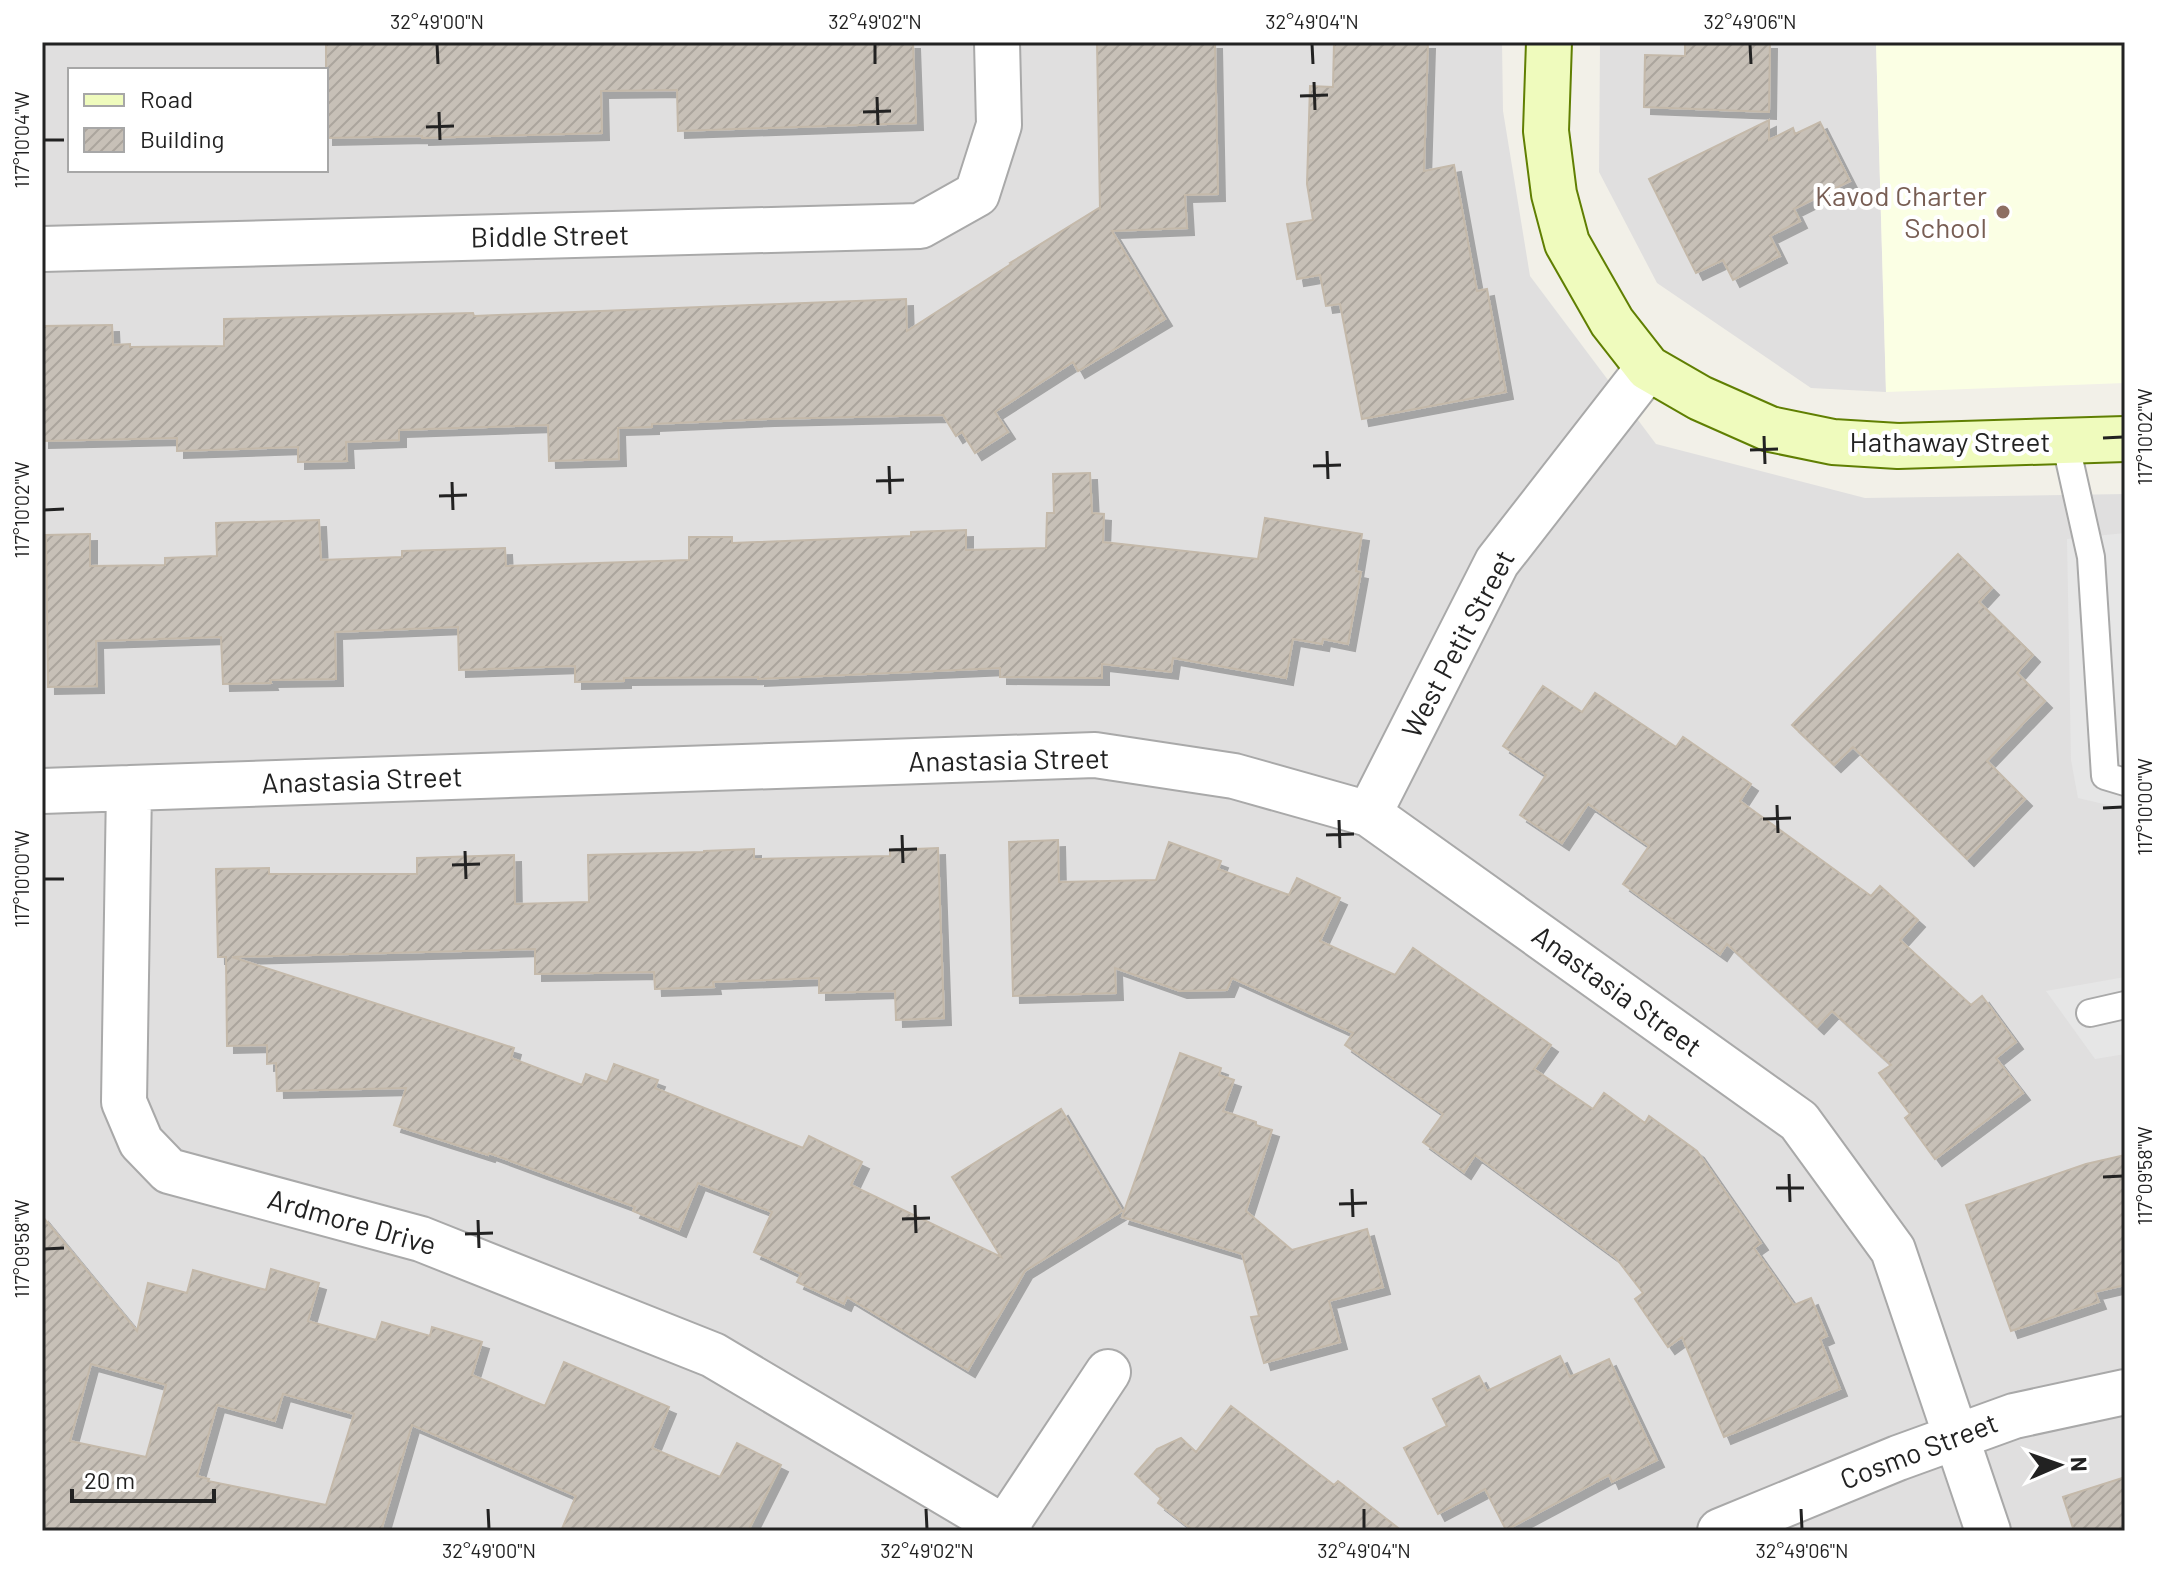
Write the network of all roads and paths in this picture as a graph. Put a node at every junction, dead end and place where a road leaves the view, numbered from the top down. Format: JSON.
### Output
{"nodes":[{"id":1,"x":997,"y":42,"type":"edge"},
{"id":2,"x":1549,"y":42,"type":"edge"},
{"id":3,"x":42,"y":249,"type":"edge"},
{"id":4,"x":1648,"y":368,"type":"junction"},
{"id":5,"x":2125,"y":439,"type":"edge"},
{"id":6,"x":2065,"y":441,"type":"junction"},
{"id":7,"x":2125,"y":782,"type":"edge"},
{"id":8,"x":129,"y":788,"type":"junction"},
{"id":9,"x":42,"y":791,"type":"edge"},
{"id":10,"x":1369,"y":814,"type":"junction"},
{"id":11,"x":2125,"y":1005,"type":"edge"},
{"id":12,"x":2090,"y":1013,"type":"dead end"},
{"id":13,"x":1108,"y":1372,"type":"dead end"},
{"id":14,"x":2125,"y":1392,"type":"edge"},
{"id":15,"x":1957,"y":1436,"type":"junction"},
{"id":16,"x":1007,"y":1529,"type":"edge"},
{"id":17,"x":1720,"y":1531,"type":"edge"},
{"id":18,"x":1988,"y":1531,"type":"edge"}],
"edges":[{"from":1,"to":3,"type":"street","name":"Biddle Street"},
{"from":2,"to":4,"type":"street"},
{"from":4,"to":6,"type":"street","name":"Hathaway Street"},
{"from":4,"to":10,"type":"street","name":"West Petit Street"},
{"from":5,"to":6,"type":"street","name":"Hathaway Street"},
{"from":6,"to":7,"type":"lane"},
{"from":8,"to":9,"type":"street","name":"Anastasia Street"},
{"from":8,"to":10,"type":"street","name":"Anastasia Street"},
{"from":8,"to":16,"type":"street","name":"Ardmore Drive"},
{"from":10,"to":15,"type":"street","name":"Anastasia Street"},
{"from":11,"to":12,"type":"lane"},
{"from":13,"to":16,"type":"street"},
{"from":14,"to":15,"type":"street","name":"Cosmo Street"},
{"from":15,"to":17,"type":"street","name":"Cosmo Street"},
{"from":15,"to":18,"type":"street","name":"Anastasia Street"}]}
